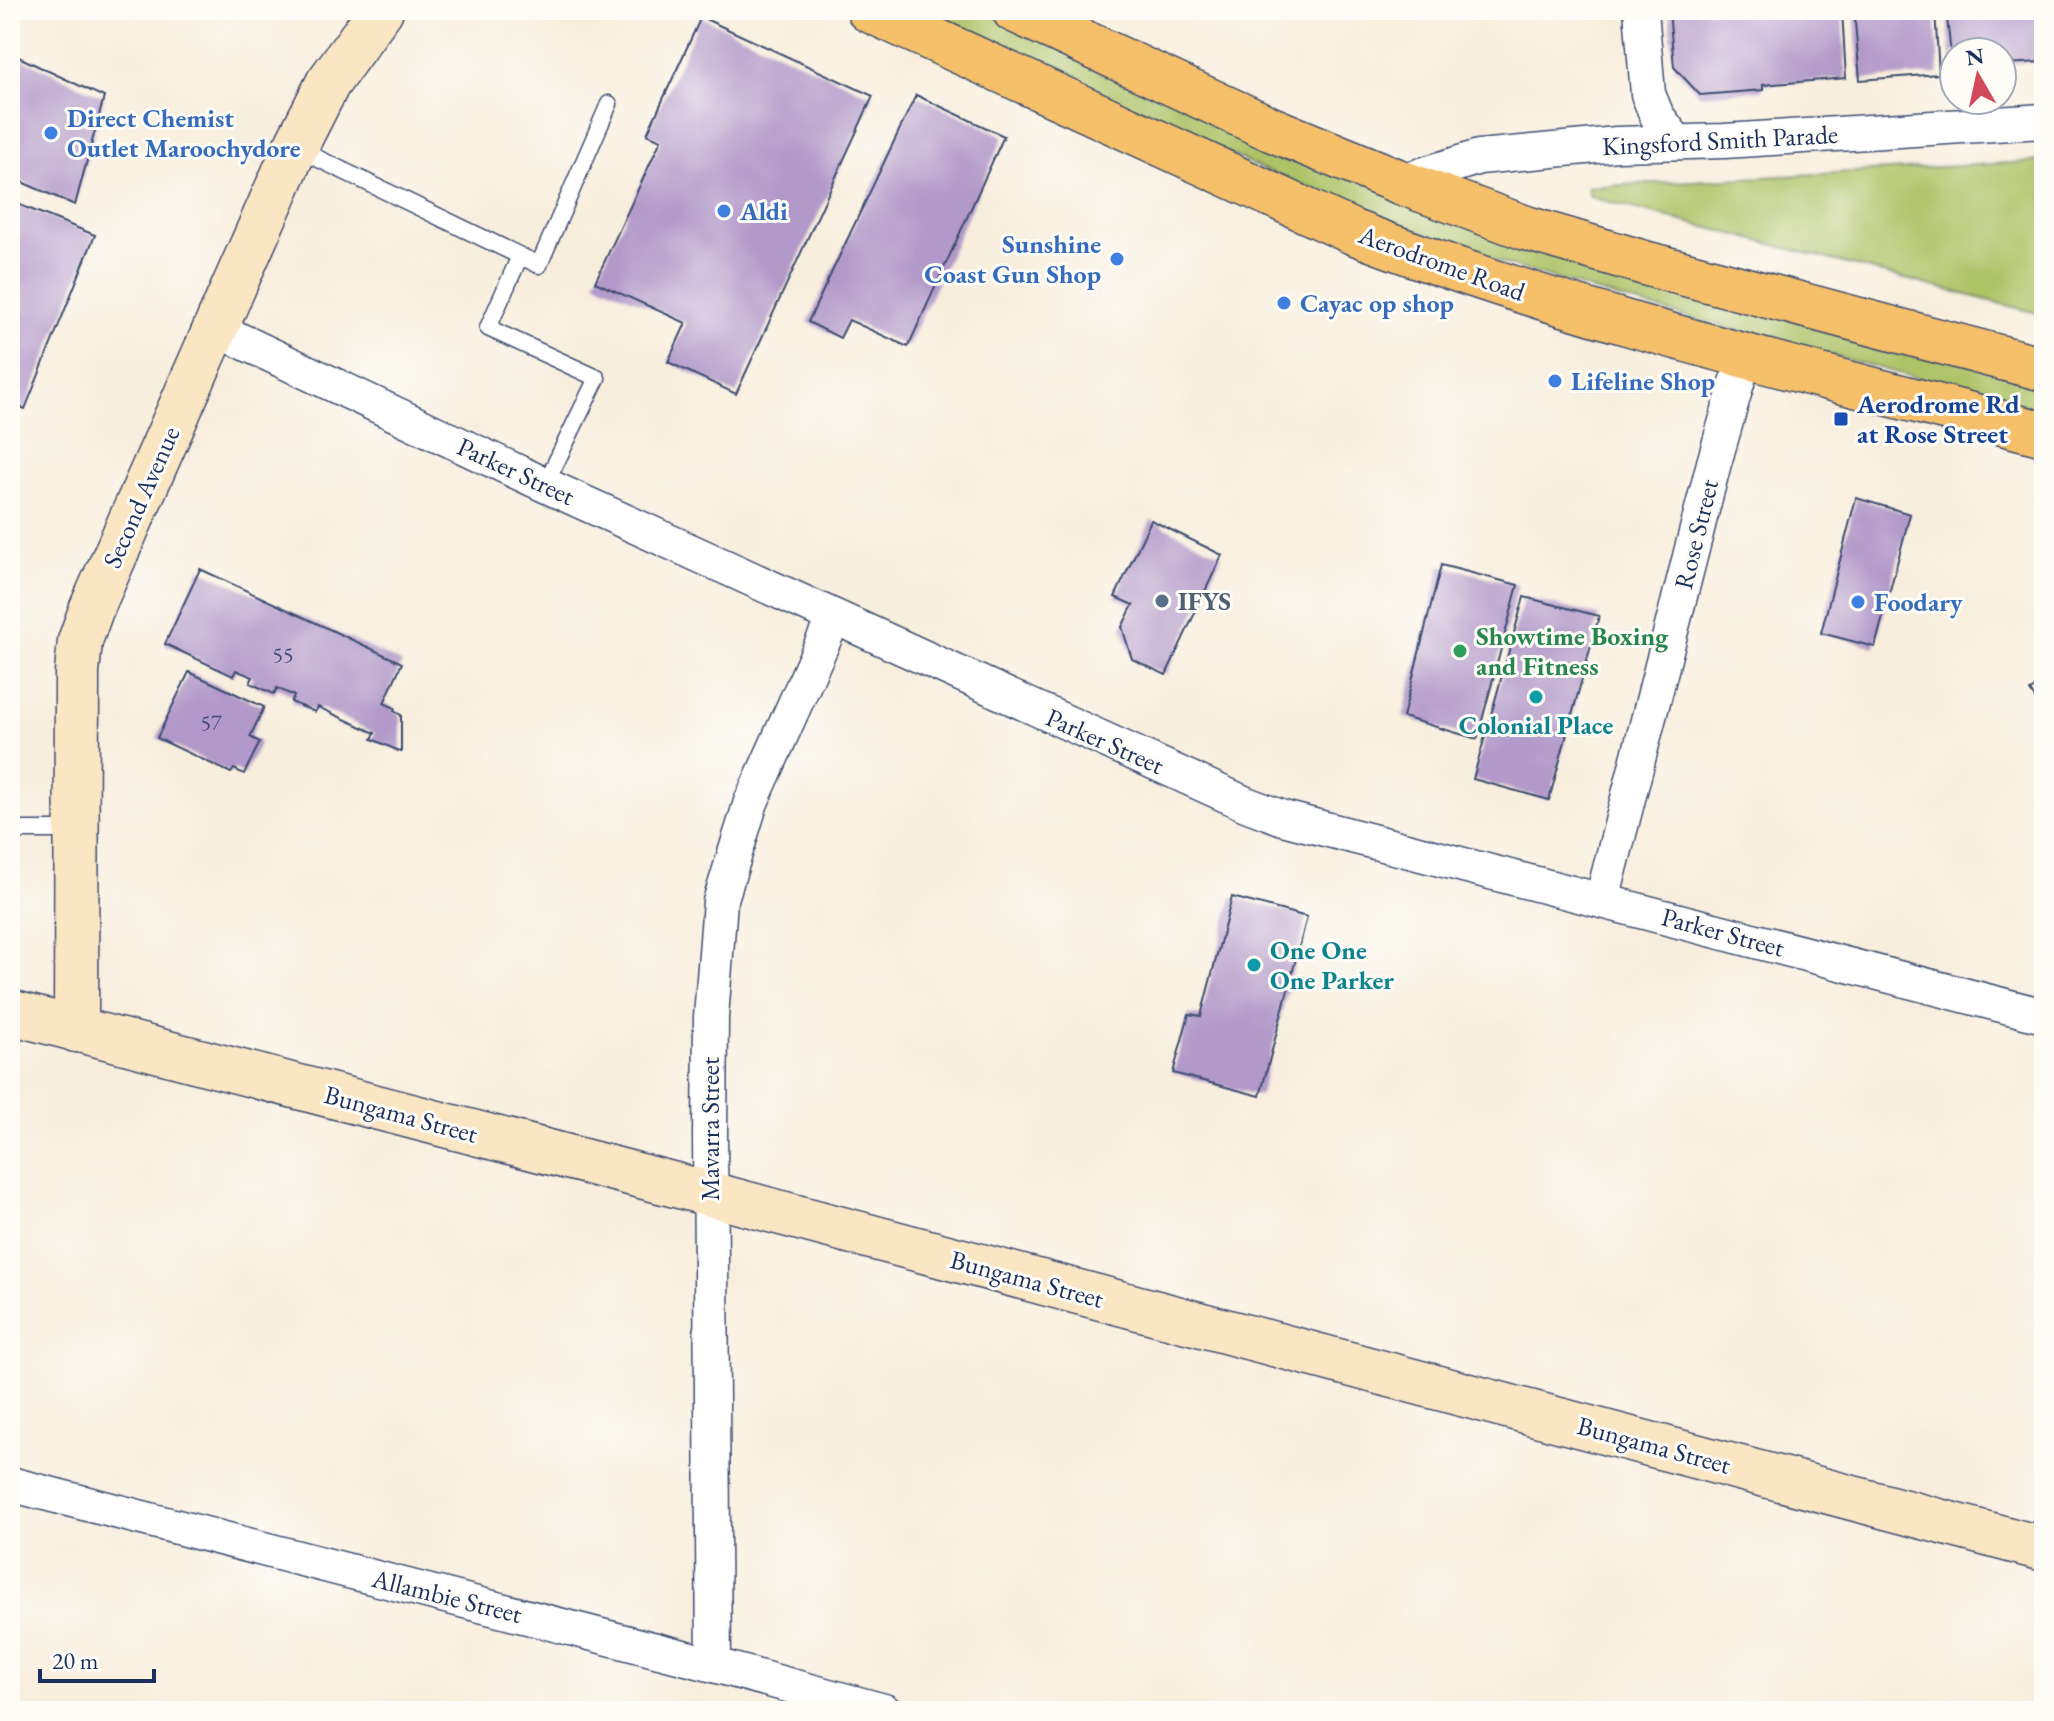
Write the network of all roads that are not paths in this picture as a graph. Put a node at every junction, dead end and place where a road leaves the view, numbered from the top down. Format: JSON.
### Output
{"nodes":[{"id":1,"x":381,"y":10,"type":"edge"},
{"id":2,"x":869,"y":10,"type":"edge"},
{"id":3,"x":1014,"y":10,"type":"edge"},
{"id":4,"x":1641,"y":10,"type":"edge"},
{"id":5,"x":609,"y":104,"type":"dead end"},
{"id":6,"x":2044,"y":121,"type":"edge"},
{"id":7,"x":1677,"y":142,"type":"junction"},
{"id":8,"x":295,"y":148,"type":"junction"},
{"id":9,"x":1400,"y":182,"type":"junction"},
{"id":10,"x":520,"y":256,"type":"junction"},
{"id":11,"x":216,"y":329,"type":"junction"},
{"id":12,"x":1745,"y":355,"type":"junction"},
{"id":13,"x":2044,"y":369,"type":"edge"},
{"id":14,"x":2044,"y":434,"type":"edge"},
{"id":15,"x":545,"y":485,"type":"junction"},
{"id":16,"x":834,"y":617,"type":"junction"},
{"id":17,"x":10,"y":830,"type":"edge"},
{"id":18,"x":77,"y":830,"type":"junction"},
{"id":19,"x":1602,"y":900,"type":"junction"},
{"id":20,"x":10,"y":1012,"type":"edge"},
{"id":21,"x":2044,"y":1016,"type":"edge"},
{"id":22,"x":76,"y":1030,"type":"junction"},
{"id":23,"x":710,"y":1194,"type":"junction"},
{"id":24,"x":10,"y":1484,"type":"edge"},
{"id":25,"x":2044,"y":1549,"type":"edge"},
{"id":26,"x":714,"y":1665,"type":"junction"},
{"id":27,"x":884,"y":1711,"type":"edge"}],
"edges":[{"from":1,"to":8,"type":"street","name":"Second Avenue"},
{"from":2,"to":12,"type":"main road","name":"Aerodrome Road"},
{"from":3,"to":9,"type":"main road"},
{"from":4,"to":7,"type":"street"},
{"from":5,"to":10,"type":"lane"},
{"from":6,"to":7,"type":"street","name":"Kingsford Smith Parade"},
{"from":7,"to":9,"type":"street","name":"Kingsford Smith Parade"},
{"from":8,"to":10,"type":"lane"},
{"from":8,"to":11,"type":"street","name":"Second Avenue"},
{"from":9,"to":13,"type":"main road"},
{"from":10,"to":15,"type":"lane"},
{"from":11,"to":15,"type":"street","name":"Parker Street"},
{"from":11,"to":18,"type":"street","name":"Second Avenue"},
{"from":12,"to":14,"type":"main road","name":"Aerodrome Road"},
{"from":12,"to":19,"type":"street","name":"Rose Street"},
{"from":15,"to":16,"type":"street","name":"Parker Street"},
{"from":16,"to":19,"type":"street","name":"Parker Street"},
{"from":16,"to":23,"type":"street","name":"Mavarra Street"},
{"from":17,"to":18,"type":"lane"},
{"from":18,"to":22,"type":"street","name":"Second Avenue"},
{"from":19,"to":21,"type":"street","name":"Parker Street"},
{"from":20,"to":22,"type":"street","name":"Bungama Street"},
{"from":22,"to":23,"type":"street","name":"Bungama Street"},
{"from":23,"to":25,"type":"street","name":"Bungama Street"},
{"from":23,"to":26,"type":"street","name":"Mavarra Street"},
{"from":24,"to":26,"type":"street","name":"Allambie Street"},
{"from":26,"to":27,"type":"street","name":"Allambie Street"}]}
